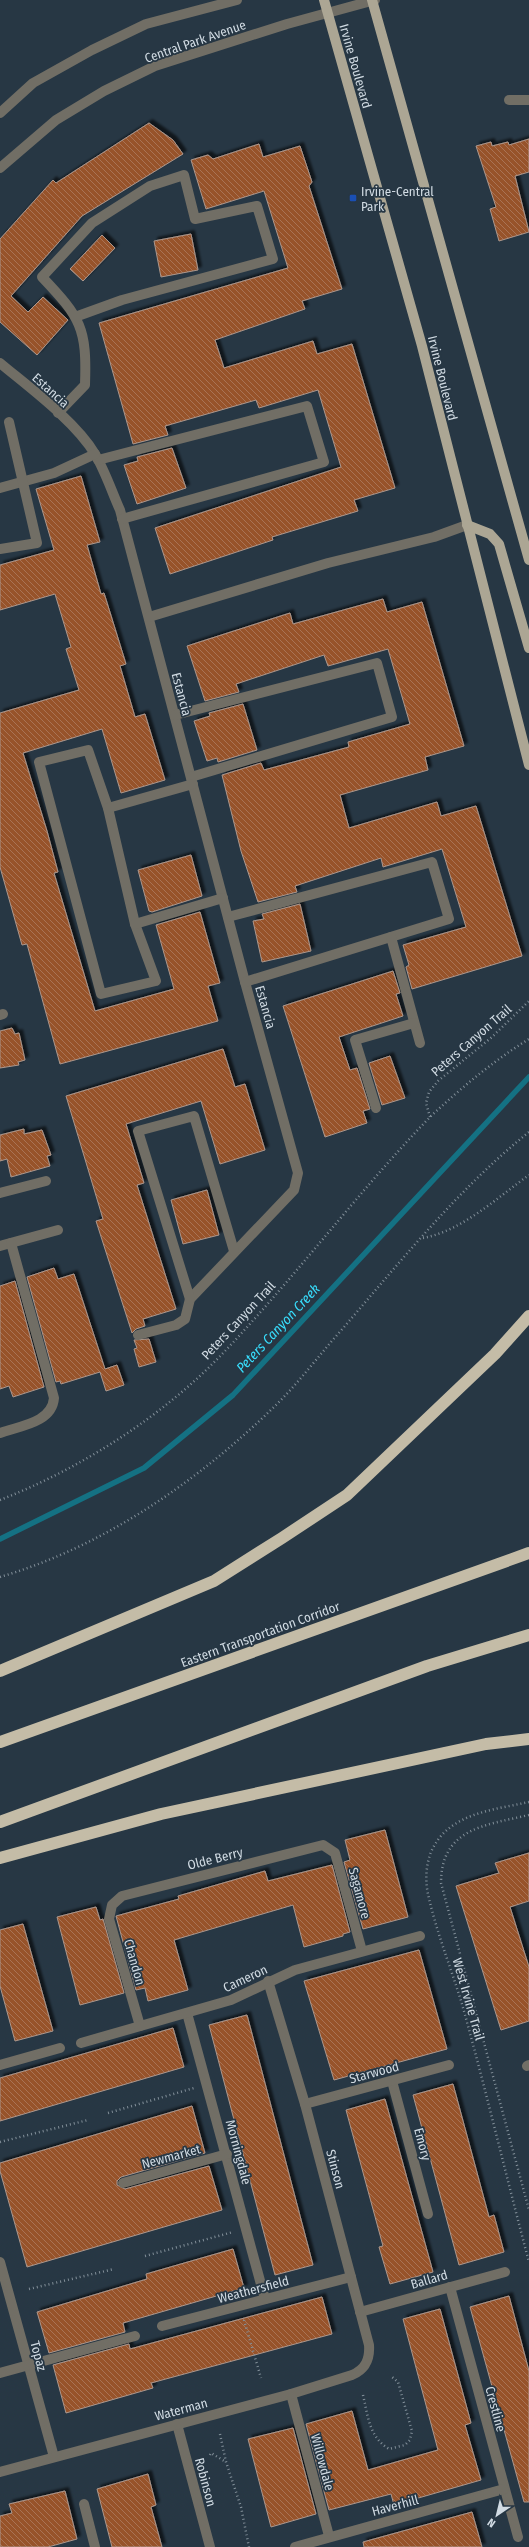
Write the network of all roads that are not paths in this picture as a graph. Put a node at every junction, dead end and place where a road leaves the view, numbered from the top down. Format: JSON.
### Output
{"nodes":[{"id":1,"x":237,"y":0,"type":"edge"},
{"id":2,"x":324,"y":0,"type":"edge"},
{"id":3,"x":373,"y":0,"type":"edge"},
{"id":4,"x":328,"y":14,"type":"junction"},
{"id":5,"x":509,"y":100,"type":"dead end"},
{"id":6,"x":529,"y":100,"type":"edge"},
{"id":7,"x":0,"y":113,"type":"edge"},
{"id":8,"x":0,"y":168,"type":"edge"},
{"id":9,"x":75,"y":317,"type":"junction"},
{"id":10,"x":0,"y":363,"type":"edge"},
{"id":11,"x":58,"y":413,"type":"junction"},
{"id":12,"x":9,"y":422,"type":"dead end"},
{"id":13,"x":97,"y":457,"type":"junction"},
{"id":14,"x":24,"y":482,"type":"junction"},
{"id":15,"x":0,"y":488,"type":"edge"},
{"id":16,"x":122,"y":519,"type":"junction"},
{"id":17,"x":467,"y":525,"type":"junction"},
{"id":18,"x":0,"y":549,"type":"edge"},
{"id":19,"x":529,"y":560,"type":"edge"},
{"id":20,"x":149,"y":617,"type":"junction"},
{"id":21,"x":529,"y":648,"type":"edge"},
{"id":22,"x":175,"y":715,"type":"junction"},
{"id":23,"x":529,"y":765,"type":"edge"},
{"id":24,"x":192,"y":780,"type":"junction"},
{"id":25,"x":108,"y":808,"type":"junction"},
{"id":26,"x":223,"y":898,"type":"junction"},
{"id":27,"x":228,"y":917,"type":"junction"},
{"id":28,"x":135,"y":924,"type":"junction"},
{"id":29,"x":391,"y":937,"type":"junction"},
{"id":30,"x":245,"y":982,"type":"junction"},
{"id":31,"x":414,"y":1023,"type":"junction"},
{"id":32,"x":420,"y":1043,"type":"dead end"},
{"id":33,"x":376,"y":1108,"type":"dead end"},
{"id":34,"x":46,"y":1181,"type":"dead end"},
{"id":35,"x":0,"y":1193,"type":"edge"},
{"id":36,"x":58,"y":1230,"type":"dead end"},
{"id":37,"x":11,"y":1243,"type":"junction"},
{"id":38,"x":0,"y":1246,"type":"edge"},
{"id":39,"x":234,"y":1251,"type":"junction"},
{"id":40,"x":190,"y":1299,"type":"junction"},
{"id":41,"x":529,"y":1316,"type":"edge"},
{"id":42,"x":138,"y":1335,"type":"dead end"},
{"id":43,"x":0,"y":1433,"type":"edge"},
{"id":44,"x":529,"y":1553,"type":"edge"},
{"id":45,"x":529,"y":1636,"type":"edge"},
{"id":46,"x":0,"y":1671,"type":"edge"},
{"id":47,"x":529,"y":1739,"type":"edge"},
{"id":48,"x":0,"y":1742,"type":"edge"},
{"id":49,"x":0,"y":1822,"type":"edge"},
{"id":50,"x":328,"y":1846,"type":"joint"},
{"id":51,"x":0,"y":1858,"type":"edge"},
{"id":52,"x":112,"y":1905,"type":"joint"},
{"id":53,"x":420,"y":1936,"type":"dead end"},
{"id":54,"x":362,"y":1951,"type":"junction"},
{"id":55,"x":268,"y":1981,"type":"junction"},
{"id":56,"x":187,"y":2012,"type":"junction"},
{"id":57,"x":140,"y":2026,"type":"junction"},
{"id":58,"x":81,"y":2043,"type":"dead end"},
{"id":59,"x":60,"y":2048,"type":"dead end"},
{"id":60,"x":0,"y":2065,"type":"edge"},
{"id":61,"x":449,"y":2065,"type":"dead end"},
{"id":62,"x":392,"y":2080,"type":"junction"},
{"id":63,"x":305,"y":2104,"type":"junction"},
{"id":64,"x":226,"y":2154,"type":"junction"},
{"id":65,"x":123,"y":2183,"type":"dead end"},
{"id":66,"x":428,"y":2214,"type":"dead end"},
{"id":67,"x":0,"y":2262,"type":"edge"},
{"id":68,"x":505,"y":2272,"type":"dead end"},
{"id":69,"x":351,"y":2277,"type":"junction"},
{"id":70,"x":450,"y":2287,"type":"junction"},
{"id":71,"x":265,"y":2299,"type":"junction"},
{"id":72,"x":360,"y":2312,"type":"junction"},
{"id":73,"x":162,"y":2326,"type":"dead end"},
{"id":74,"x":135,"y":2336,"type":"dead end"},
{"id":75,"x":28,"y":2365,"type":"junction"},
{"id":76,"x":366,"y":2365,"type":"joint"},
{"id":77,"x":0,"y":2373,"type":"edge"},
{"id":78,"x":291,"y":2394,"type":"junction"},
{"id":79,"x":177,"y":2424,"type":"junction"},
{"id":80,"x":54,"y":2457,"type":"junction"},
{"id":81,"x":0,"y":2472,"type":"edge"},
{"id":82,"x":504,"y":2489,"type":"junction"},
{"id":83,"x":84,"y":2504,"type":"dead end"},
{"id":84,"x":329,"y":2536,"type":"junction"},
{"id":85,"x":518,"y":2537,"type":"dead end"},
{"id":86,"x":94,"y":2547,"type":"edge"},
{"id":87,"x":210,"y":2547,"type":"edge"},
{"id":88,"x":295,"y":2547,"type":"edge"}],
"edges":[{"from":1,"to":7,"type":"street","name":"Central Park Avenue"},
{"from":2,"to":4,"type":"main road","name":"Irvine Boulevard"},
{"from":3,"to":4,"type":"street","name":"Central Park Avenue"},
{"from":3,"to":19,"type":"main road"},
{"from":4,"to":8,"type":"street","name":"Central Park Avenue"},
{"from":4,"to":17,"type":"main road","name":"Irvine Boulevard"},
{"from":5,"to":6,"type":"street"},
{"from":9,"to":9,"type":"street"},
{"from":9,"to":11,"type":"street"},
{"from":10,"to":11,"type":"street","name":"Estancia"},
{"from":11,"to":13,"type":"street","name":"Estancia"},
{"from":12,"to":14,"type":"street"},
{"from":13,"to":14,"type":"street"},
{"from":13,"to":16,"type":"street","name":"Estancia"},
{"from":13,"to":16,"type":"street"},
{"from":14,"to":15,"type":"street"},
{"from":14,"to":18,"type":"street"},
{"from":16,"to":20,"type":"street","name":"Estancia"},
{"from":17,"to":20,"type":"street"},
{"from":17,"to":21,"type":"main road"},
{"from":17,"to":23,"type":"main road","name":"Irvine Boulevard"},
{"from":20,"to":22,"type":"street","name":"Estancia"},
{"from":22,"to":24,"type":"street","name":"Estancia"},
{"from":22,"to":24,"type":"street"},
{"from":24,"to":25,"type":"street"},
{"from":24,"to":26,"type":"street","name":"Estancia"},
{"from":25,"to":28,"type":"street"},
{"from":25,"to":28,"type":"street"},
{"from":26,"to":27,"type":"street","name":"Estancia"},
{"from":26,"to":28,"type":"street"},
{"from":27,"to":29,"type":"street"},
{"from":27,"to":30,"type":"street","name":"Estancia"},
{"from":29,"to":30,"type":"street"},
{"from":29,"to":31,"type":"street"},
{"from":30,"to":39,"type":"street","name":"Estancia"},
{"from":31,"to":32,"type":"street"},
{"from":31,"to":33,"type":"street"},
{"from":34,"to":35,"type":"street"},
{"from":36,"to":37,"type":"street"},
{"from":37,"to":38,"type":"street"},
{"from":37,"to":43,"type":"street"},
{"from":39,"to":40,"type":"street","name":"Estancia"},
{"from":39,"to":40,"type":"street"},
{"from":40,"to":42,"type":"street","name":"Estancia"},
{"from":41,"to":46,"type":"highway"},
{"from":44,"to":48,"type":"highway","name":"Eastern Transportation Corridor"},
{"from":45,"to":49,"type":"highway"},
{"from":47,"to":51,"type":"highway"},
{"from":50,"to":52,"type":"street","name":"Olde Berry"},
{"from":50,"to":54,"type":"street","name":"Sagamore"},
{"from":52,"to":57,"type":"street","name":"Chandon"},
{"from":53,"to":54,"type":"street","name":"Cameron"},
{"from":54,"to":55,"type":"street","name":"Cameron"},
{"from":55,"to":56,"type":"street","name":"Cameron"},
{"from":55,"to":63,"type":"street","name":"Stinson"},
{"from":56,"to":57,"type":"street","name":"Cameron"},
{"from":56,"to":64,"type":"street","name":"Morningdale"},
{"from":57,"to":58,"type":"street","name":"Cameron"},
{"from":59,"to":60,"type":"street"},
{"from":61,"to":62,"type":"street","name":"Starwood"},
{"from":62,"to":63,"type":"street","name":"Starwood"},
{"from":62,"to":66,"type":"street","name":"Emory"},
{"from":63,"to":69,"type":"street","name":"Stinson"},
{"from":64,"to":65,"type":"street","name":"Newmarket"},
{"from":64,"to":71,"type":"street","name":"Morningdale"},
{"from":67,"to":75,"type":"street","name":"Topaz"},
{"from":68,"to":70,"type":"street","name":"Ballard"},
{"from":69,"to":71,"type":"street","name":"Weathersfield"},
{"from":69,"to":72,"type":"street","name":"Stinson"},
{"from":70,"to":72,"type":"street","name":"Ballard"},
{"from":70,"to":82,"type":"street","name":"Crestline"},
{"from":71,"to":73,"type":"street","name":"Weathersfield"},
{"from":72,"to":76,"type":"street","name":"Stinson"},
{"from":74,"to":75,"type":"street"},
{"from":75,"to":77,"type":"street"},
{"from":75,"to":80,"type":"street","name":"Topaz"},
{"from":76,"to":78,"type":"street","name":"Waterman"},
{"from":78,"to":79,"type":"street","name":"Waterman"},
{"from":78,"to":84,"type":"street","name":"Willowdale"},
{"from":79,"to":80,"type":"street","name":"Waterman"},
{"from":79,"to":87,"type":"street","name":"Robinson"},
{"from":80,"to":81,"type":"street","name":"Waterman"},
{"from":82,"to":84,"type":"street","name":"Haverhill"},
{"from":82,"to":85,"type":"street","name":"Crestline"},
{"from":83,"to":86,"type":"street"},
{"from":84,"to":88,"type":"street","name":"Haverhill"}]}
